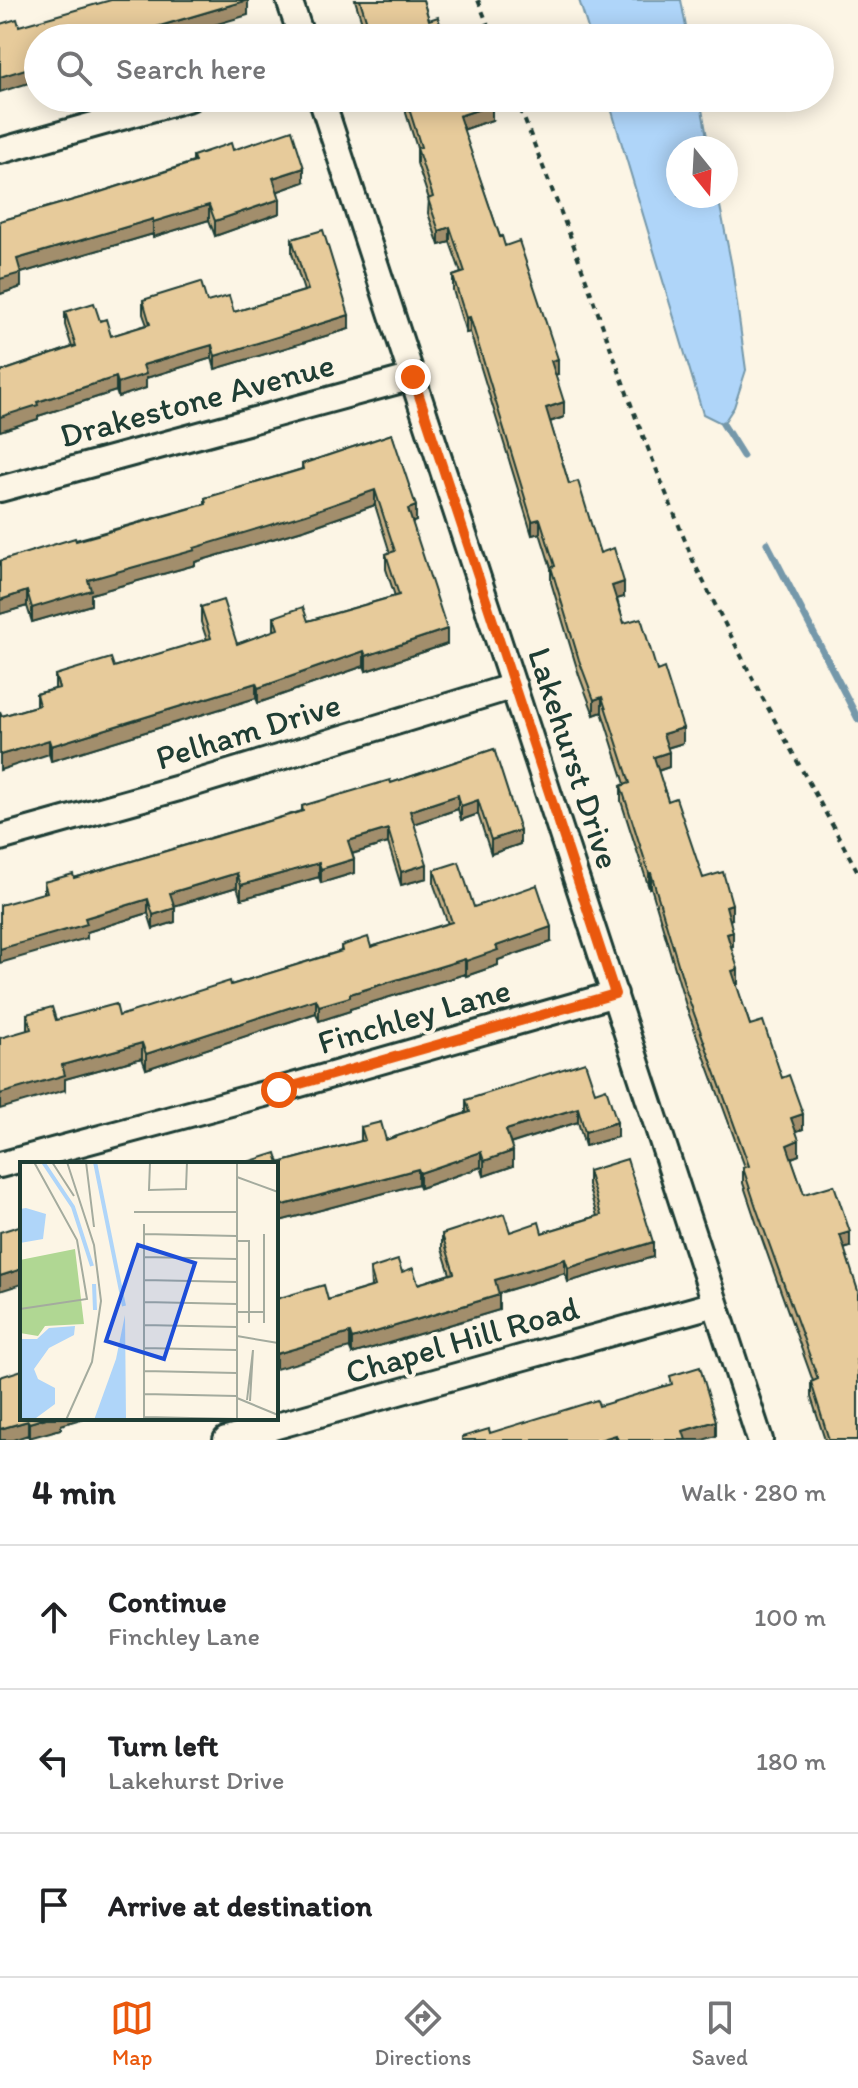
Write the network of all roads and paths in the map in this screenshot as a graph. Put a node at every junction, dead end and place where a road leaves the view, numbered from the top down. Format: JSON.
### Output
{"nodes":[{"id":1,"x":289,"y":0,"type":"edge"},
{"id":2,"x":478,"y":0,"type":"edge"},
{"id":3,"x":297,"y":24,"type":"edge"},
{"id":4,"x":487,"y":24,"type":"edge"},
{"id":5,"x":140,"y":112,"type":"edge"},
{"id":6,"x":326,"y":112,"type":"edge"},
{"id":7,"x":522,"y":112,"type":"edge"},
{"id":8,"x":0,"y":151,"type":"edge"},
{"id":9,"x":413,"y":377,"type":"junction"},
{"id":10,"x":0,"y":489,"type":"edge"},
{"id":11,"x":514,"y":686,"type":"junction"},
{"id":12,"x":0,"y":838,"type":"edge"},
{"id":13,"x":858,"y":872,"type":"edge"},
{"id":14,"x":615,"y":994,"type":"junction"},
{"id":15,"x":0,"y":1165,"type":"edge"},
{"id":16,"x":715,"y":1304,"type":"junction"},
{"id":17,"x":226,"y":1440,"type":"edge"},
{"id":18,"x":760,"y":1440,"type":"edge"}],
"edges":[{"from":1,"to":3,"type":"street"},
{"from":2,"to":4,"type":"path"},
{"from":5,"to":8,"type":"street"},
{"from":6,"to":9,"type":"street","name":"Lakehurst Drive"},
{"from":7,"to":13,"type":"path"},
{"from":9,"to":10,"type":"street","name":"Drakestone Avenue"},
{"from":9,"to":11,"type":"street","name":"Lakehurst Drive"},
{"from":11,"to":12,"type":"street","name":"Pelham Drive"},
{"from":11,"to":14,"type":"street","name":"Lakehurst Drive"},
{"from":14,"to":15,"type":"street","name":"Finchley Lane"},
{"from":14,"to":16,"type":"street","name":"Lakehurst Drive"},
{"from":16,"to":17,"type":"street","name":"Chapel Hill Road"},
{"from":16,"to":18,"type":"street","name":"Lakehurst Drive"}]}
